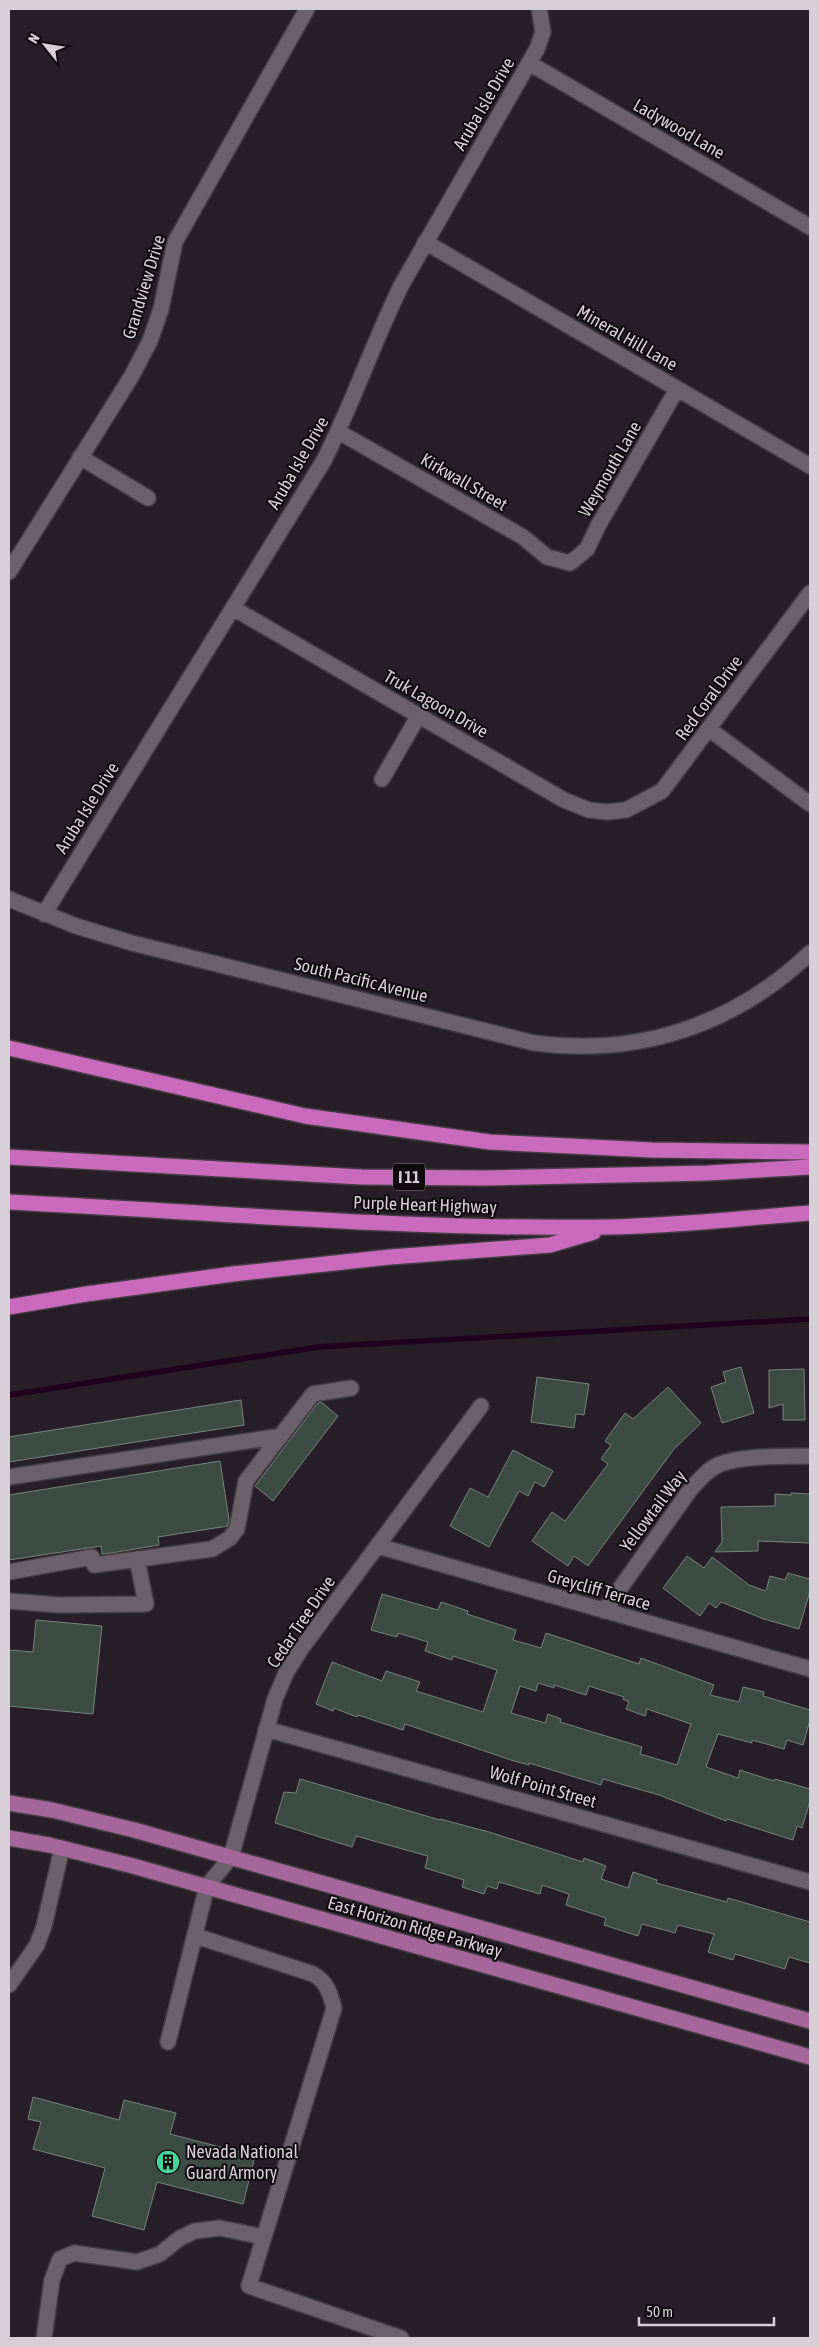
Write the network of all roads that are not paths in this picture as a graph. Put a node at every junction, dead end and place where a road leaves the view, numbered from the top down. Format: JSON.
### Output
{"nodes":[{"id":1,"x":307,"y":9,"type":"edge"},
{"id":2,"x":540,"y":10,"type":"edge"},
{"id":3,"x":529,"y":63,"type":"junction"},
{"id":4,"x":810,"y":227,"type":"edge"},
{"id":5,"x":425,"y":242,"type":"junction"},
{"id":6,"x":677,"y":389,"type":"junction"},
{"id":7,"x":339,"y":432,"type":"junction"},
{"id":8,"x":80,"y":457,"type":"junction"},
{"id":9,"x":810,"y":466,"type":"edge"},
{"id":10,"x":148,"y":498,"type":"dead end"},
{"id":11,"x":570,"y":563,"type":"joint"},
{"id":12,"x":9,"y":572,"type":"edge"},
{"id":13,"x":810,"y":593,"type":"edge"},
{"id":14,"x":233,"y":608,"type":"junction"},
{"id":15,"x":419,"y":715,"type":"junction"},
{"id":16,"x":709,"y":729,"type":"junction"},
{"id":17,"x":382,"y":779,"type":"dead end"},
{"id":18,"x":810,"y":804,"type":"edge"},
{"id":19,"x":626,"y":810,"type":"joint"},
{"id":20,"x":9,"y":899,"type":"edge"},
{"id":21,"x":44,"y":914,"type":"junction"},
{"id":22,"x":810,"y":953,"type":"edge"},
{"id":23,"x":9,"y":1048,"type":"edge"},
{"id":24,"x":810,"y":1152,"type":"edge"},
{"id":25,"x":9,"y":1157,"type":"edge"},
{"id":26,"x":810,"y":1167,"type":"edge"},
{"id":27,"x":9,"y":1202,"type":"edge"},
{"id":28,"x":810,"y":1213,"type":"edge"},
{"id":29,"x":611,"y":1227,"type":"junction"},
{"id":30,"x":9,"y":1307,"type":"edge"},
{"id":31,"x":350,"y":1388,"type":"dead end"},
{"id":32,"x":481,"y":1406,"type":"dead end"},
{"id":33,"x":281,"y":1436,"type":"junction"},
{"id":34,"x":810,"y":1456,"type":"edge"},
{"id":35,"x":9,"y":1477,"type":"edge"},
{"id":36,"x":378,"y":1546,"type":"junction"},
{"id":37,"x":137,"y":1560,"type":"junction"},
{"id":38,"x":9,"y":1572,"type":"edge"},
{"id":39,"x":9,"y":1601,"type":"edge"},
{"id":40,"x":604,"y":1610,"type":"junction"},
{"id":41,"x":810,"y":1669,"type":"edge"},
{"id":42,"x":266,"y":1728,"type":"junction"},
{"id":43,"x":9,"y":1803,"type":"edge"},
{"id":44,"x":9,"y":1838,"type":"edge"},
{"id":45,"x":62,"y":1848,"type":"junction"},
{"id":46,"x":231,"y":1857,"type":"junction"},
{"id":47,"x":810,"y":1882,"type":"edge"},
{"id":48,"x":207,"y":1886,"type":"junction"},
{"id":49,"x":196,"y":1936,"type":"junction"},
{"id":50,"x":9,"y":1984,"type":"edge"},
{"id":51,"x":810,"y":2021,"type":"edge"},
{"id":52,"x":168,"y":2042,"type":"dead end"},
{"id":53,"x":810,"y":2057,"type":"edge"},
{"id":54,"x":263,"y":2237,"type":"junction"},
{"id":55,"x":44,"y":2338,"type":"edge"},
{"id":56,"x":401,"y":2338,"type":"edge"}],
"edges":[{"from":1,"to":8,"type":"street","name":"Grandview Drive"},
{"from":2,"to":3,"type":"street","name":"Aruba Isle Drive"},
{"from":3,"to":4,"type":"street","name":"Ladywood Lane"},
{"from":3,"to":5,"type":"street","name":"Aruba Isle Drive"},
{"from":5,"to":6,"type":"street","name":"Mineral Hill Lane"},
{"from":5,"to":7,"type":"street","name":"Aruba Isle Drive"},
{"from":6,"to":9,"type":"street","name":"Mineral Hill Lane"},
{"from":6,"to":11,"type":"street","name":"Weymouth Lane"},
{"from":7,"to":11,"type":"street","name":"Kirkwall Street"},
{"from":7,"to":14,"type":"street","name":"Aruba Isle Drive"},
{"from":8,"to":10,"type":"street"},
{"from":8,"to":12,"type":"street","name":"Grandview Drive"},
{"from":13,"to":16,"type":"street","name":"Red Coral Drive"},
{"from":14,"to":15,"type":"street","name":"Truk Lagoon Drive"},
{"from":14,"to":21,"type":"street","name":"Aruba Isle Drive"},
{"from":15,"to":17,"type":"street"},
{"from":15,"to":19,"type":"street","name":"Truk Lagoon Drive"},
{"from":16,"to":18,"type":"street"},
{"from":16,"to":19,"type":"street","name":"Red Coral Drive"},
{"from":20,"to":21,"type":"street","name":"South Pacific Avenue"},
{"from":21,"to":22,"type":"street","name":"South Pacific Avenue"},
{"from":23,"to":24,"type":"highway"},
{"from":25,"to":26,"type":"highway","name":"Purple Heart Highway","number":"I 11"},
{"from":27,"to":29,"type":"highway","name":"Purple Heart Highway"},
{"from":28,"to":29,"type":"highway","name":"Purple Heart Highway"},
{"from":29,"to":30,"type":"highway"},
{"from":31,"to":33,"type":"street"},
{"from":32,"to":36,"type":"street","name":"Cedar Tree Drive"},
{"from":33,"to":35,"type":"street"},
{"from":33,"to":37,"type":"street"},
{"from":34,"to":40,"type":"street","name":"Yellowtail Way"},
{"from":36,"to":40,"type":"street","name":"Greycliff Terrace"},
{"from":36,"to":42,"type":"street","name":"Cedar Tree Drive"},
{"from":37,"to":38,"type":"street"},
{"from":37,"to":39,"type":"street"},
{"from":40,"to":41,"type":"street","name":"Greycliff Terrace"},
{"from":42,"to":46,"type":"street","name":"Cedar Tree Drive"},
{"from":42,"to":47,"type":"street","name":"Wolf Point Street"},
{"from":43,"to":46,"type":"main road","name":"East Horizon Ridge Parkway"},
{"from":44,"to":45,"type":"main road","name":"East Horizon Ridge Parkway"},
{"from":45,"to":48,"type":"main road","name":"East Horizon Ridge Parkway"},
{"from":45,"to":50,"type":"street"},
{"from":46,"to":48,"type":"street","name":"Cedar Tree Drive"},
{"from":46,"to":51,"type":"main road","name":"East Horizon Ridge Parkway"},
{"from":48,"to":49,"type":"street"},
{"from":48,"to":53,"type":"main road","name":"East Horizon Ridge Parkway"},
{"from":49,"to":52,"type":"street"},
{"from":49,"to":54,"type":"street"},
{"from":54,"to":55,"type":"street"},
{"from":54,"to":56,"type":"street"}]}
